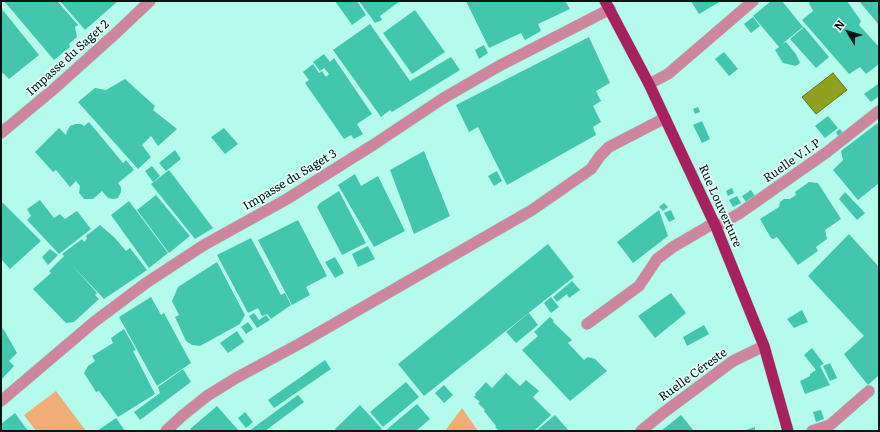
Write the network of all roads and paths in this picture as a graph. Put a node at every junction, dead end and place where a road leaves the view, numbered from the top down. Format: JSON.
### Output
{"nodes":[{"id":1,"x":150,"y":1,"type":"edge"},
{"id":2,"x":753,"y":1,"type":"edge"},
{"id":3,"x":608,"y":5,"type":"edge"},
{"id":4,"x":650,"y":84,"type":"junction"},
{"id":5,"x":879,"y":111,"type":"edge"},
{"id":6,"x":665,"y":118,"type":"junction"},
{"id":7,"x":1,"y":133,"type":"edge"},
{"id":8,"x":715,"y":225,"type":"junction"},
{"id":9,"x":587,"y":324,"type":"dead end"},
{"id":10,"x":764,"y":346,"type":"junction"},
{"id":11,"x":869,"y":391,"type":"dead end"},
{"id":12,"x":1,"y":401,"type":"edge"},
{"id":13,"x":166,"y":431,"type":"edge"},
{"id":14,"x":641,"y":431,"type":"edge"},
{"id":15,"x":788,"y":431,"type":"edge"},
{"id":16,"x":812,"y":431,"type":"edge"}],
"edges":[{"from":1,"to":7,"type":"street","name":"Impasse du Saget 2"},
{"from":2,"to":4,"type":"street"},
{"from":3,"to":4,"type":"main road","name":"Rue Louverture"},
{"from":3,"to":12,"type":"street","name":"Impasse du Saget 3"},
{"from":4,"to":6,"type":"main road","name":"Rue Louverture"},
{"from":5,"to":8,"type":"street","name":"Ruelle V.I.P"},
{"from":6,"to":8,"type":"main road","name":"Rue Louverture"},
{"from":6,"to":13,"type":"street"},
{"from":8,"to":9,"type":"street","name":"Ruelle V.I.P"},
{"from":8,"to":10,"type":"main road","name":"Rue Louverture"},
{"from":10,"to":14,"type":"street","name":"Ruelle Céreste"},
{"from":10,"to":15,"type":"main road","name":"Rue Louverture"},
{"from":11,"to":16,"type":"street"}]}
